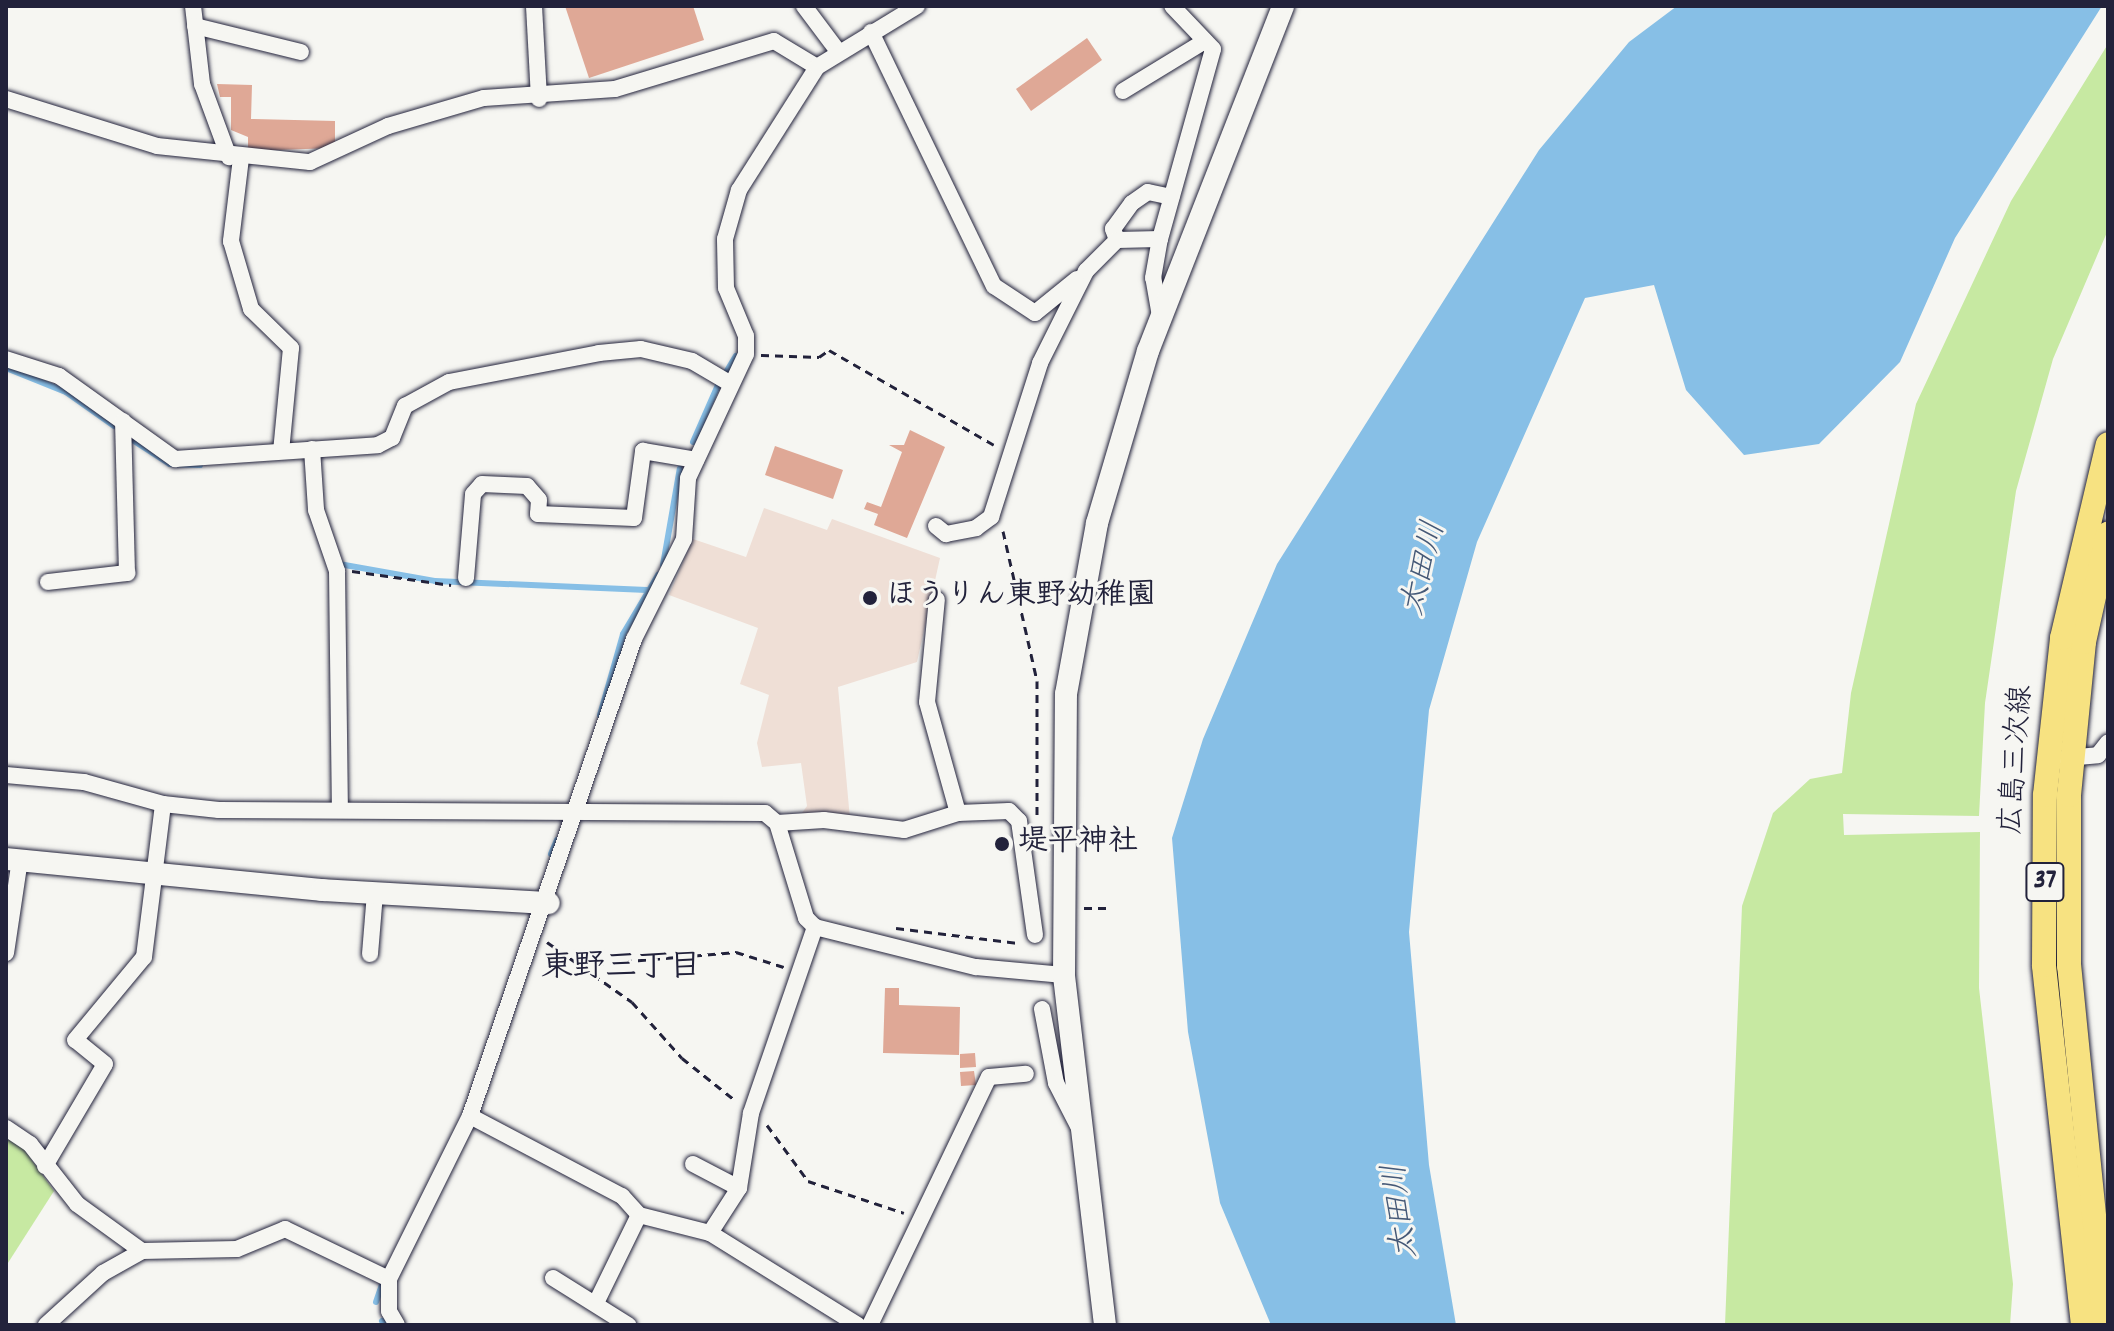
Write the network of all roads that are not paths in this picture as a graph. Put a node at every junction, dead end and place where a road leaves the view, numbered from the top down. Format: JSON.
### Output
{"nodes":[{"id":1,"x":193,"y":6,"type":"edge"},
{"id":2,"x":534,"y":6,"type":"edge"},
{"id":3,"x":804,"y":6,"type":"edge"},
{"id":4,"x":917,"y":6,"type":"edge"},
{"id":5,"x":1172,"y":6,"type":"edge"},
{"id":6,"x":1283,"y":6,"type":"edge"},
{"id":7,"x":195,"y":26,"type":"junction"},
{"id":8,"x":871,"y":32,"type":"junction"},
{"id":9,"x":1205,"y":41,"type":"junction"},
{"id":10,"x":837,"y":50,"type":"junction"},
{"id":11,"x":301,"y":52,"type":"dead end"},
{"id":12,"x":817,"y":67,"type":"junction"},
{"id":13,"x":1123,"y":91,"type":"dead end"},
{"id":14,"x":6,"y":99,"type":"edge"},
{"id":15,"x":539,"y":99,"type":"junction"},
{"id":16,"x":235,"y":158,"type":"junction"},
{"id":17,"x":1171,"y":197,"type":"junction"},
{"id":18,"x":1160,"y":239,"type":"junction"},
{"id":19,"x":1117,"y":240,"type":"junction"},
{"id":20,"x":1086,"y":271,"type":"junction"},
{"id":21,"x":1160,"y":316,"type":"junction"},
{"id":22,"x":6,"y":359,"type":"edge"},
{"id":23,"x":731,"y":384,"type":"junction"},
{"id":24,"x":123,"y":421,"type":"junction"},
{"id":25,"x":2108,"y":444,"type":"edge"},
{"id":26,"x":312,"y":449,"type":"junction"},
{"id":27,"x":281,"y":451,"type":"junction"},
{"id":28,"x":696,"y":460,"type":"junction"},
{"id":29,"x":936,"y":526,"type":"dead end"},
{"id":30,"x":2108,"y":534,"type":"edge"},
{"id":31,"x":48,"y":582,"type":"dead end"},
{"id":32,"x":466,"y":582,"type":"road end"},
{"id":33,"x":937,"y":599,"type":"dead end"},
{"id":34,"x":2108,"y":742,"type":"edge"},
{"id":35,"x":2060,"y":757,"type":"junction"},
{"id":36,"x":6,"y":775,"type":"edge"},
{"id":37,"x":163,"y":804,"type":"junction"},
{"id":38,"x":340,"y":810,"type":"junction"},
{"id":39,"x":958,"y":813,"type":"junction"},
{"id":40,"x":578,"y":817,"type":"junction"},
{"id":41,"x":777,"y":823,"type":"junction"},
{"id":42,"x":13,"y":859,"type":"edge"},
{"id":43,"x":1034,"y":867,"type":"dead end"},
{"id":44,"x":158,"y":872,"type":"junction"},
{"id":45,"x":375,"y":893,"type":"junction"},
{"id":46,"x":1032,"y":894,"type":"junction"},
{"id":47,"x":549,"y":903,"type":"junction"},
{"id":48,"x":815,"y":927,"type":"junction"},
{"id":49,"x":1035,"y":935,"type":"dead end"},
{"id":50,"x":6,"y":953,"type":"edge"},
{"id":51,"x":370,"y":954,"type":"dead end"},
{"id":52,"x":1064,"y":975,"type":"junction"},
{"id":53,"x":1042,"y":1009,"type":"dead end"},
{"id":54,"x":1026,"y":1074,"type":"dead end"},
{"id":55,"x":470,"y":1116,"type":"junction"},
{"id":56,"x":6,"y":1128,"type":"edge"},
{"id":57,"x":1079,"y":1128,"type":"junction"},
{"id":58,"x":693,"y":1164,"type":"dead end"},
{"id":59,"x":45,"y":1166,"type":"junction"},
{"id":60,"x":739,"y":1188,"type":"junction"},
{"id":61,"x":639,"y":1215,"type":"junction"},
{"id":62,"x":710,"y":1233,"type":"junction"},
{"id":63,"x":142,"y":1251,"type":"junction"},
{"id":64,"x":553,"y":1278,"type":"dead end"},
{"id":65,"x":389,"y":1279,"type":"junction"},
{"id":66,"x":596,"y":1303,"type":"junction"},
{"id":67,"x":46,"y":1325,"type":"edge"},
{"id":68,"x":397,"y":1325,"type":"edge"},
{"id":69,"x":628,"y":1325,"type":"edge"},
{"id":70,"x":858,"y":1325,"type":"edge"},
{"id":71,"x":870,"y":1325,"type":"edge"},
{"id":72,"x":1105,"y":1325,"type":"edge"},
{"id":73,"x":2083,"y":1325,"type":"edge"},
{"id":74,"x":2105,"y":1325,"type":"edge"}],
"edges":[{"from":1,"to":7,"type":"street"},
{"from":2,"to":15,"type":"street"},
{"from":3,"to":10,"type":"street"},
{"from":4,"to":8,"type":"street"},
{"from":5,"to":9,"type":"street"},
{"from":6,"to":21,"type":"street"},
{"from":7,"to":11,"type":"street"},
{"from":7,"to":16,"type":"street"},
{"from":8,"to":10,"type":"street"},
{"from":8,"to":20,"type":"street"},
{"from":9,"to":13,"type":"street"},
{"from":9,"to":17,"type":"street"},
{"from":10,"to":12,"type":"street"},
{"from":12,"to":15,"type":"street"},
{"from":12,"to":23,"type":"street"},
{"from":14,"to":16,"type":"street"},
{"from":15,"to":16,"type":"street"},
{"from":16,"to":27,"type":"street"},
{"from":17,"to":18,"type":"street"},
{"from":17,"to":19,"type":"street"},
{"from":18,"to":19,"type":"street"},
{"from":18,"to":21,"type":"street"},
{"from":19,"to":20,"type":"street"},
{"from":20,"to":29,"type":"street"},
{"from":21,"to":52,"type":"street"},
{"from":22,"to":24,"type":"street"},
{"from":23,"to":26,"type":"street"},
{"from":23,"to":28,"type":"street"},
{"from":24,"to":27,"type":"street"},
{"from":24,"to":31,"type":"street"},
{"from":25,"to":35,"type":"main road","name":"広島三次線","number":"37"},
{"from":26,"to":27,"type":"street"},
{"from":26,"to":38,"type":"street"},
{"from":28,"to":32,"type":"street"},
{"from":28,"to":40,"type":"street"},
{"from":30,"to":35,"type":"main road","name":"広島三次線","number":"37"},
{"from":33,"to":39,"type":"street"},
{"from":34,"to":35,"type":"street"},
{"from":35,"to":73,"type":"main road","name":"広島三次線","number":"37"},
{"from":35,"to":74,"type":"main road","name":"広島三次線","number":"37"},
{"from":36,"to":37,"type":"street"},
{"from":37,"to":38,"type":"street"},
{"from":37,"to":44,"type":"street"},
{"from":38,"to":40,"type":"street"},
{"from":39,"to":41,"type":"street"},
{"from":39,"to":46,"type":"street"},
{"from":40,"to":41,"type":"street"},
{"from":40,"to":47,"type":"street"},
{"from":41,"to":48,"type":"street"},
{"from":42,"to":44,"type":"street"},
{"from":42,"to":50,"type":"street"},
{"from":43,"to":46,"type":"street"},
{"from":44,"to":45,"type":"street"},
{"from":44,"to":59,"type":"street"},
{"from":45,"to":47,"type":"street"},
{"from":45,"to":51,"type":"street"},
{"from":46,"to":49,"type":"street"},
{"from":47,"to":55,"type":"street"},
{"from":48,"to":52,"type":"street"},
{"from":48,"to":60,"type":"street"},
{"from":52,"to":57,"type":"street"},
{"from":53,"to":57,"type":"street"},
{"from":54,"to":71,"type":"street"},
{"from":55,"to":61,"type":"street"},
{"from":55,"to":65,"type":"street"},
{"from":56,"to":59,"type":"street"},
{"from":57,"to":72,"type":"street"},
{"from":58,"to":60,"type":"street"},
{"from":59,"to":63,"type":"street"},
{"from":60,"to":62,"type":"street"},
{"from":61,"to":62,"type":"street"},
{"from":61,"to":66,"type":"street"},
{"from":62,"to":70,"type":"street"},
{"from":63,"to":65,"type":"street"},
{"from":63,"to":67,"type":"street"},
{"from":64,"to":66,"type":"street"},
{"from":65,"to":68,"type":"street"},
{"from":66,"to":69,"type":"street"}]}
